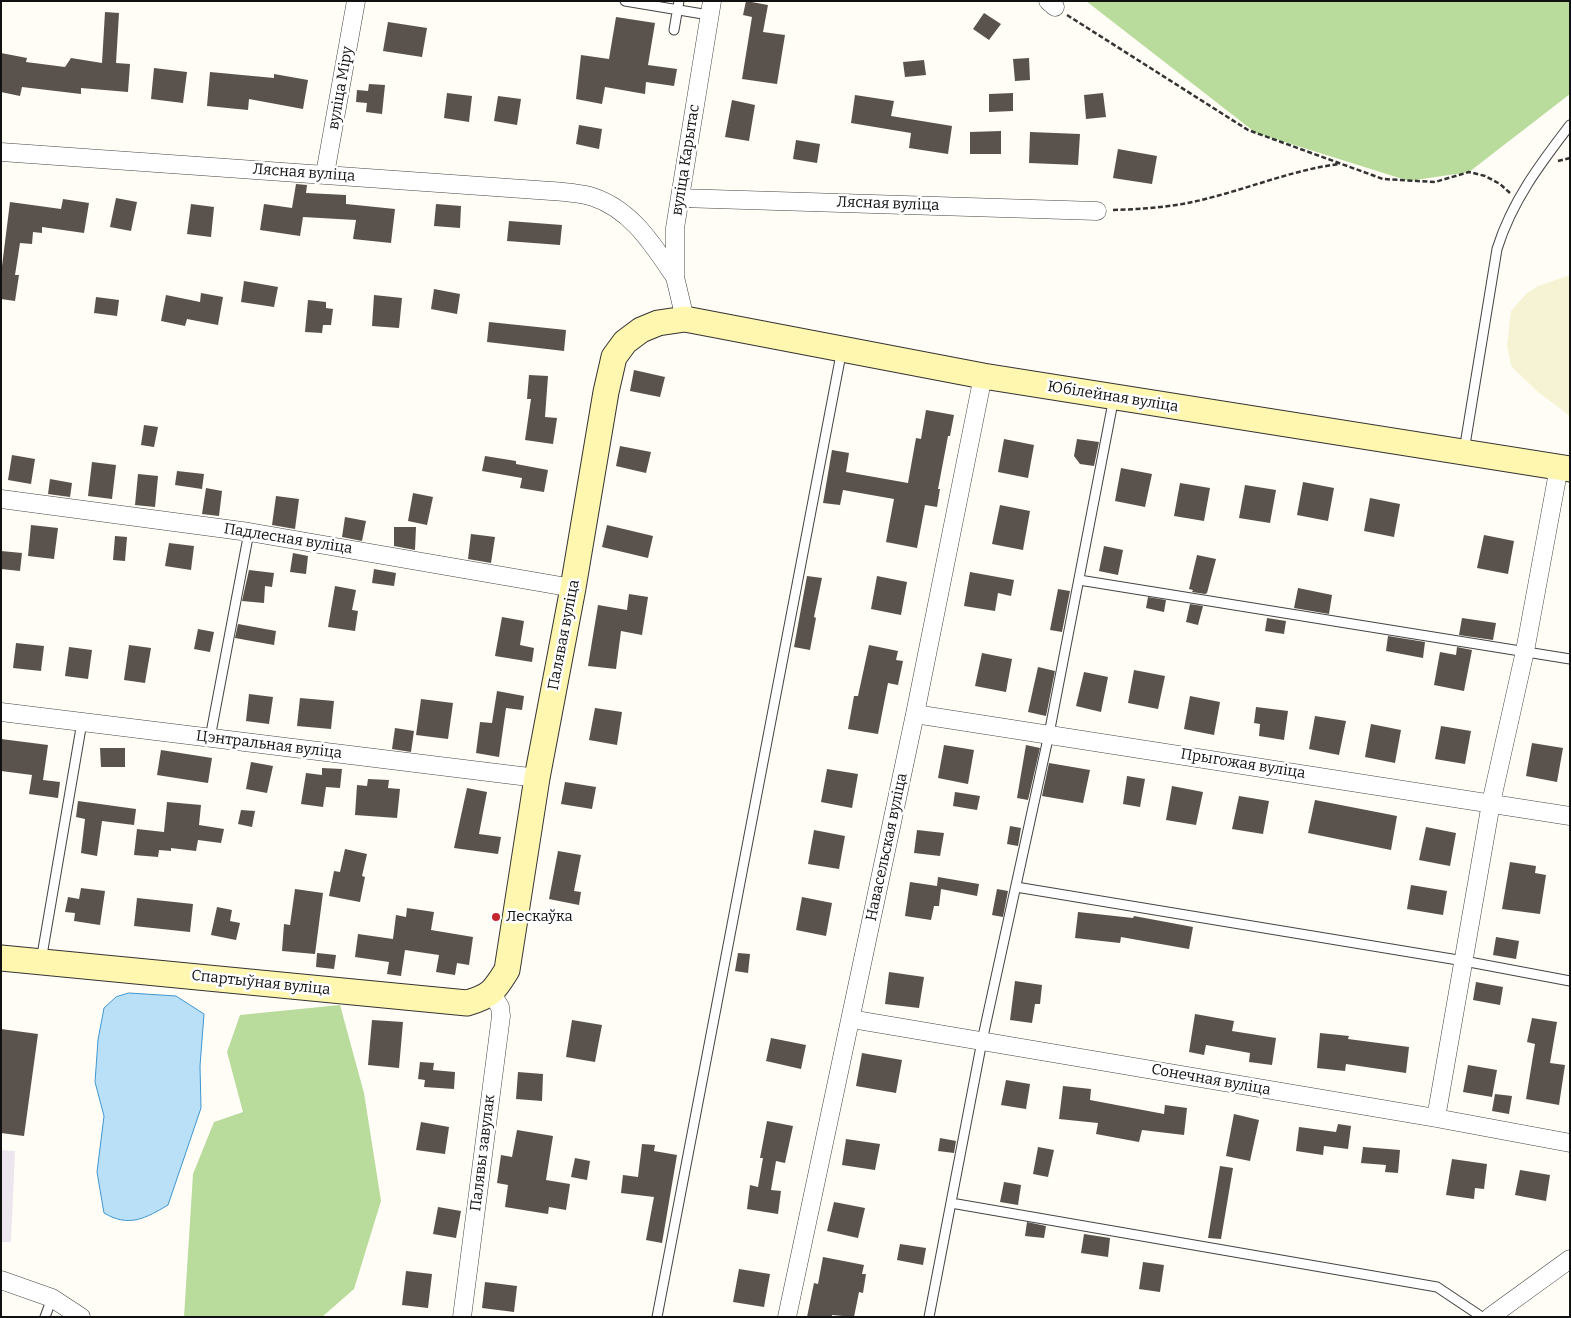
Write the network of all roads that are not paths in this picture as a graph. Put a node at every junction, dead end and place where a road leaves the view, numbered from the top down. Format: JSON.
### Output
{"nodes":[{"id":1,"x":356,"y":1,"type":"edge"},
{"id":2,"x":626,"y":1,"type":"edge"},
{"id":3,"x":679,"y":1,"type":"edge"},
{"id":4,"x":710,"y":8,"type":"edge"},
{"id":5,"x":677,"y":11,"type":"junction"},
{"id":6,"x":674,"y":30,"type":"dead end"},
{"id":7,"x":1570,"y":125,"type":"edge"},
{"id":8,"x":1,"y":152,"type":"edge"},
{"id":9,"x":325,"y":174,"type":"junction"},
{"id":10,"x":680,"y":198,"type":"junction"},
{"id":11,"x":1096,"y":211,"type":"road end"},
{"id":12,"x":675,"y":277,"type":"junction"},
{"id":13,"x":685,"y":319,"type":"junction"},
{"id":14,"x":658,"y":323,"type":"joint"},
{"id":15,"x":842,"y":349,"type":"junction"},
{"id":16,"x":983,"y":376,"type":"junction"},
{"id":17,"x":1114,"y":397,"type":"junction"},
{"id":18,"x":1464,"y":452,"type":"junction"},
{"id":19,"x":1564,"y":468,"type":"edge"},
{"id":20,"x":1,"y":499,"type":"edge"},
{"id":21,"x":249,"y":532,"type":"junction"},
{"id":22,"x":1079,"y":580,"type":"junction"},
{"id":23,"x":573,"y":588,"type":"junction"},
{"id":24,"x":1525,"y":651,"type":"junction"},
{"id":25,"x":1570,"y":659,"type":"edge"},
{"id":26,"x":1,"y":712,"type":"edge"},
{"id":27,"x":915,"y":714,"type":"junction"},
{"id":28,"x":82,"y":722,"type":"junction"},
{"id":29,"x":1050,"y":734,"type":"junction"},
{"id":30,"x":210,"y":738,"type":"junction"},
{"id":31,"x":537,"y":778,"type":"junction"},
{"id":32,"x":1491,"y":803,"type":"junction"},
{"id":33,"x":1570,"y":816,"type":"edge"},
{"id":34,"x":1016,"y":887,"type":"junction"},
{"id":35,"x":1,"y":958,"type":"edge"},
{"id":36,"x":41,"y":961,"type":"junction"},
{"id":37,"x":1464,"y":961,"type":"junction"},
{"id":38,"x":507,"y":970,"type":"joint"},
{"id":39,"x":1570,"y":981,"type":"edge"},
{"id":40,"x":491,"y":992,"type":"junction"},
{"id":41,"x":851,"y":1019,"type":"junction"},
{"id":42,"x":982,"y":1041,"type":"junction"},
{"id":43,"x":1436,"y":1118,"type":"junction"},
{"id":44,"x":1570,"y":1143,"type":"edge"},
{"id":45,"x":951,"y":1203,"type":"junction"},
{"id":46,"x":1570,"y":1259,"type":"edge"},
{"id":47,"x":1,"y":1280,"type":"edge"},
{"id":48,"x":52,"y":1298,"type":"junction"},
{"id":49,"x":45,"y":1317,"type":"edge"},
{"id":50,"x":81,"y":1317,"type":"edge"},
{"id":51,"x":462,"y":1317,"type":"edge"},
{"id":52,"x":657,"y":1317,"type":"edge"},
{"id":53,"x":787,"y":1317,"type":"edge"},
{"id":54,"x":928,"y":1317,"type":"edge"},
{"id":55,"x":1482,"y":1317,"type":"edge"},
{"id":56,"x":1490,"y":1317,"type":"edge"}],
"edges":[{"from":1,"to":9,"type":"street","name":"вуліца Міру"},
{"from":2,"to":5,"type":"lane"},
{"from":3,"to":5,"type":"lane"},
{"from":4,"to":5,"type":"lane"},
{"from":4,"to":10,"type":"street","name":"вуліца Карытас"},
{"from":5,"to":6,"type":"lane"},
{"from":7,"to":18,"type":"lane"},
{"from":8,"to":9,"type":"street","name":"Лясная вуліца"},
{"from":9,"to":12,"type":"street","name":"Лясная вуліца"},
{"from":10,"to":11,"type":"street","name":"Лясная вуліца"},
{"from":10,"to":12,"type":"street","name":"вуліца Карытас"},
{"from":12,"to":13,"type":"street","name":"вуліца Карытас"},
{"from":13,"to":14,"type":"main road","name":"Юбілейная вуліца"},
{"from":13,"to":15,"type":"main road","name":"Юбілейная вуліца"},
{"from":14,"to":23,"type":"main road","name":"Палявая вуліца"},
{"from":15,"to":16,"type":"main road","name":"Юбілейная вуліца"},
{"from":15,"to":52,"type":"lane"},
{"from":16,"to":17,"type":"main road","name":"Юбілейная вуліца"},
{"from":16,"to":27,"type":"street","name":"Навасельская вуліца"},
{"from":17,"to":18,"type":"main road","name":"Юбілейная вуліца"},
{"from":17,"to":22,"type":"lane"},
{"from":18,"to":19,"type":"main road","name":"Юбілейная вуліца"},
{"from":19,"to":24,"type":"street"},
{"from":20,"to":21,"type":"street","name":"Падлесная вуліца"},
{"from":21,"to":23,"type":"street","name":"Падлесная вуліца"},
{"from":21,"to":30,"type":"lane"},
{"from":22,"to":24,"type":"lane"},
{"from":22,"to":29,"type":"lane"},
{"from":23,"to":31,"type":"main road","name":"Палявая вуліца"},
{"from":24,"to":25,"type":"lane"},
{"from":24,"to":32,"type":"street"},
{"from":26,"to":28,"type":"street","name":"Цэнтральная вуліца"},
{"from":27,"to":29,"type":"street","name":"Прыгожая вуліца"},
{"from":27,"to":41,"type":"street","name":"Навасельская вуліца"},
{"from":28,"to":30,"type":"street","name":"Цэнтральная вуліца"},
{"from":28,"to":36,"type":"lane"},
{"from":29,"to":32,"type":"street","name":"Прыгожая вуліца"},
{"from":29,"to":34,"type":"lane"},
{"from":30,"to":31,"type":"street","name":"Цэнтральная вуліца"},
{"from":31,"to":38,"type":"main road","name":"Палявая вуліца"},
{"from":32,"to":33,"type":"street","name":"Прыгожая вуліца"},
{"from":32,"to":37,"type":"street"},
{"from":34,"to":37,"type":"lane"},
{"from":34,"to":42,"type":"lane"},
{"from":35,"to":36,"type":"main road","name":"Спартыўная вуліца"},
{"from":36,"to":40,"type":"main road","name":"Спартыўная вуліца"},
{"from":37,"to":39,"type":"lane"},
{"from":37,"to":43,"type":"street"},
{"from":38,"to":40,"type":"main road","name":"Спартыўная вуліца"},
{"from":40,"to":51,"type":"street","name":"Палявы завулак"},
{"from":41,"to":42,"type":"street","name":"Сонечная вуліца"},
{"from":41,"to":53,"type":"street","name":"Навасельская вуліца"},
{"from":42,"to":43,"type":"street","name":"Сонечная вуліца"},
{"from":42,"to":45,"type":"lane"},
{"from":43,"to":44,"type":"street","name":"Сонечная вуліца"},
{"from":45,"to":54,"type":"lane"},
{"from":45,"to":55,"type":"lane"},
{"from":46,"to":56,"type":"street"},
{"from":47,"to":48,"type":"street"},
{"from":48,"to":49,"type":"lane"},
{"from":48,"to":50,"type":"street"}]}
